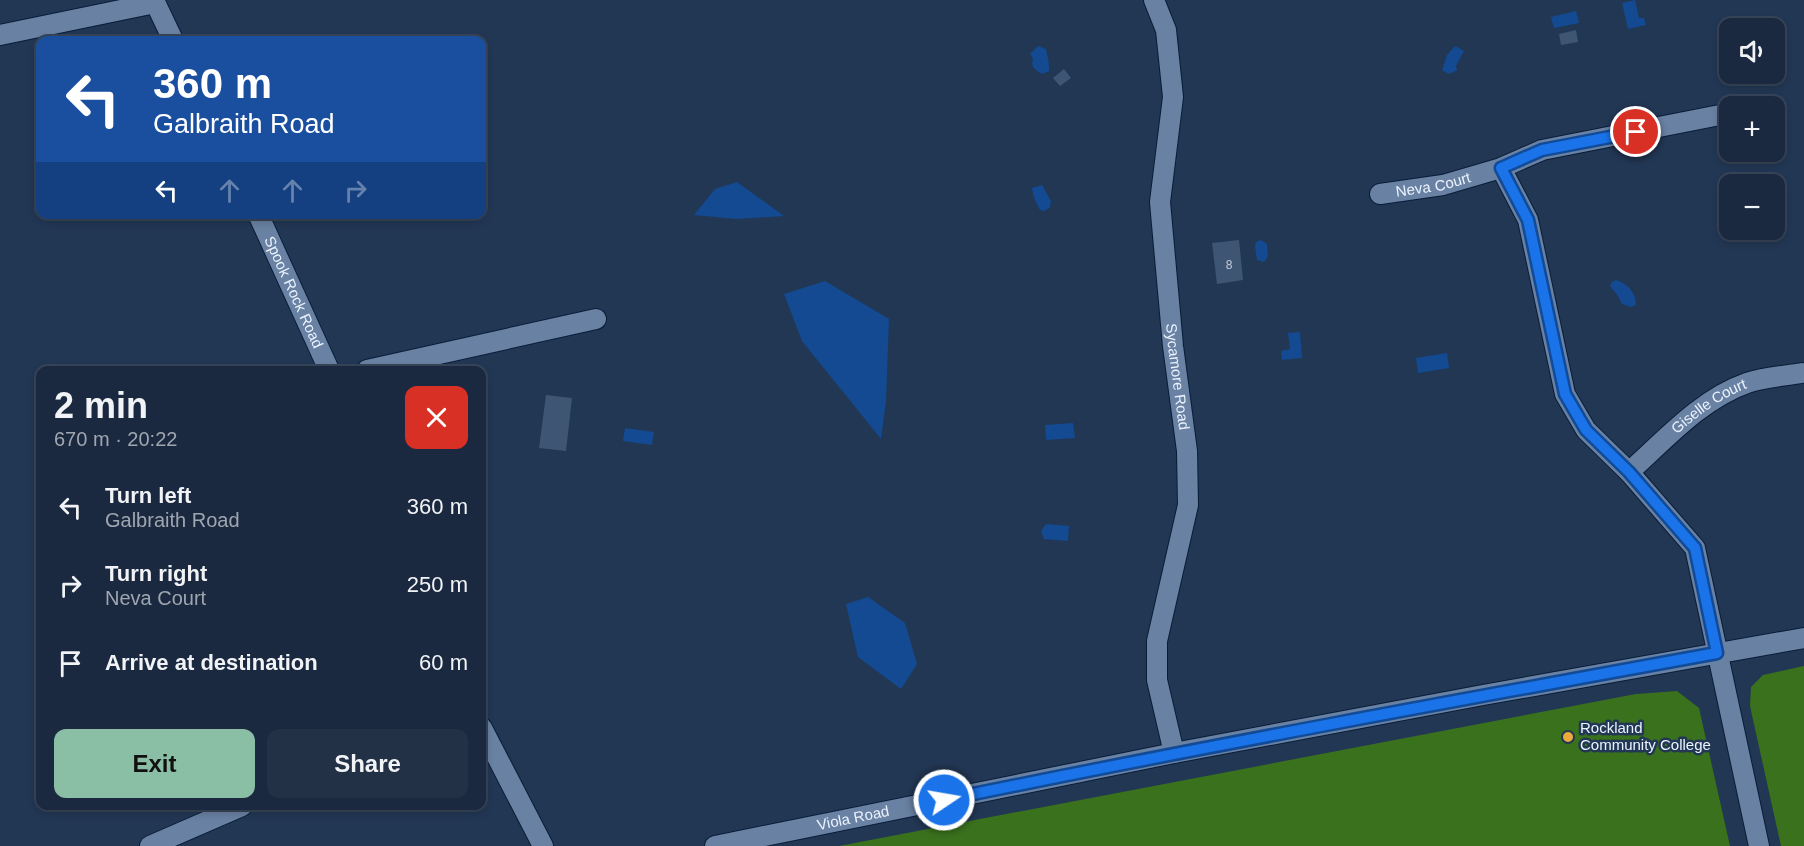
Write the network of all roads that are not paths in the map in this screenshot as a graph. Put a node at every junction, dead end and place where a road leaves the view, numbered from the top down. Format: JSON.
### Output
{"nodes":[{"id":1,"x":1154,"y":0,"type":"edge"},
{"id":2,"x":154,"y":2,"type":"edge"},
{"id":3,"x":0,"y":35,"type":"edge"},
{"id":4,"x":171,"y":36,"type":"edge"},
{"id":5,"x":1719,"y":115,"type":"edge"},
{"id":6,"x":1501,"y":168,"type":"junction"},
{"id":7,"x":1380,"y":194,"type":"dead end"},
{"id":8,"x":260,"y":219,"type":"edge"},
{"id":9,"x":596,"y":320,"type":"dead end"},
{"id":10,"x":327,"y":366,"type":"edge"},
{"id":11,"x":385,"y":366,"type":"edge"},
{"id":12,"x":1802,"y":373,"type":"dead end"},
{"id":13,"x":1629,"y":472,"type":"junction"},
{"id":14,"x":1804,"y":638,"type":"edge"},
{"id":15,"x":1717,"y":653,"type":"junction"},
{"id":16,"x":486,"y":736,"type":"edge"},
{"id":17,"x":1174,"y":753,"type":"junction"},
{"id":18,"x":233,"y":810,"type":"edge"},
{"id":19,"x":150,"y":846,"type":"edge"},
{"id":20,"x":543,"y":846,"type":"edge"},
{"id":21,"x":715,"y":846,"type":"edge"},
{"id":22,"x":1759,"y":846,"type":"edge"}],
"edges":[{"from":1,"to":17,"type":"street","name":"Sycamore Road"},
{"from":2,"to":3,"type":"street"},
{"from":2,"to":4,"type":"street"},
{"from":5,"to":6,"type":"street","name":"Neva Court"},
{"from":6,"to":7,"type":"street","name":"Neva Court"},
{"from":6,"to":13,"type":"street"},
{"from":8,"to":10,"type":"street","name":"Spook Rock Road"},
{"from":9,"to":11,"type":"street"},
{"from":12,"to":13,"type":"street","name":"Giselle Court"},
{"from":13,"to":15,"type":"street"},
{"from":14,"to":15,"type":"street","name":"Viola Road"},
{"from":15,"to":17,"type":"street","name":"Viola Road"},
{"from":15,"to":22,"type":"street"},
{"from":16,"to":20,"type":"street"},
{"from":17,"to":21,"type":"street","name":"Viola Road"},
{"from":18,"to":19,"type":"street"}]}
